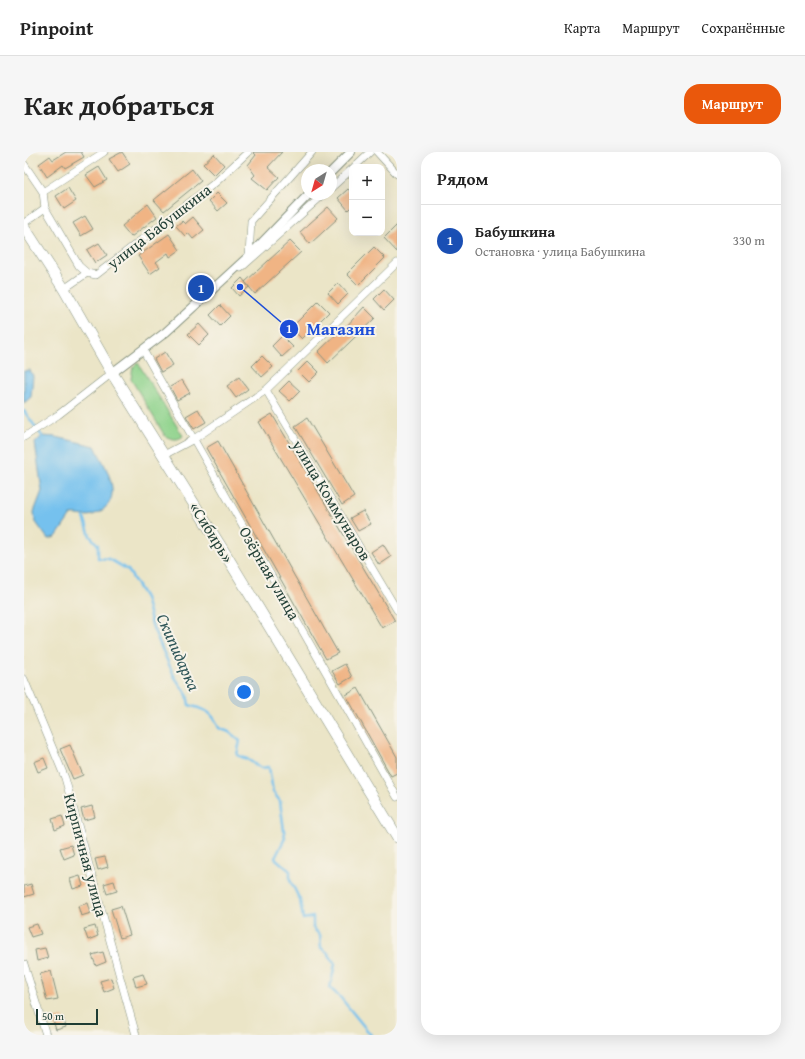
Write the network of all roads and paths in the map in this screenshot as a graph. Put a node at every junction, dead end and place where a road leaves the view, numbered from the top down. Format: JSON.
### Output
{"nodes":[{"id":1,"x":104,"y":152,"type":"edge"},
{"id":2,"x":248,"y":152,"type":"edge"},
{"id":3,"x":312,"y":152,"type":"edge"},
{"id":4,"x":351,"y":152,"type":"edge"},
{"id":5,"x":370,"y":152,"type":"edge"},
{"id":6,"x":377,"y":152,"type":"edge"},
{"id":7,"x":24,"y":164,"type":"edge"},
{"id":8,"x":357,"y":164,"type":"edge"},
{"id":9,"x":337,"y":166,"type":"edge"},
{"id":10,"x":349,"y":172,"type":"edge"},
{"id":11,"x":397,"y":174,"type":"edge"},
{"id":12,"x":337,"y":183,"type":"edge"},
{"id":13,"x":43,"y":192,"type":"junction"},
{"id":14,"x":303,"y":200,"type":"edge"},
{"id":15,"x":317,"y":200,"type":"edge"},
{"id":16,"x":46,"y":208,"type":"junction"},
{"id":17,"x":24,"y":223,"type":"edge"},
{"id":18,"x":24,"y":228,"type":"edge"},
{"id":19,"x":249,"y":256,"type":"junction"},
{"id":20,"x":397,"y":262,"type":"edge"},
{"id":21,"x":87,"y":273,"type":"junction"},
{"id":22,"x":223,"y":281,"type":"junction"},
{"id":23,"x":64,"y":289,"type":"junction"},
{"id":24,"x":143,"y":350,"type":"junction"},
{"id":25,"x":112,"y":373,"type":"junction"},
{"id":26,"x":266,"y":390,"type":"junction"},
{"id":27,"x":24,"y":437,"type":"edge"},
{"id":28,"x":194,"y":439,"type":"junction"},
{"id":29,"x":164,"y":455,"type":"junction"},
{"id":30,"x":397,"y":610,"type":"edge"},
{"id":31,"x":24,"y":679,"type":"edge"},
{"id":32,"x":397,"y":797,"type":"edge"},
{"id":33,"x":397,"y":837,"type":"edge"},
{"id":34,"x":24,"y":964,"type":"edge"},
{"id":35,"x":46,"y":1035,"type":"edge"},
{"id":36,"x":136,"y":1035,"type":"edge"}],
"edges":[{"from":1,"to":13,"type":"street"},
{"from":2,"to":21,"type":"street","name":"улица Бабушкина"},
{"from":3,"to":19,"type":"street"},
{"from":4,"to":9,"type":"street"},
{"from":5,"to":8,"type":"street"},
{"from":6,"to":11,"type":"street"},
{"from":7,"to":13,"type":"street"},
{"from":10,"to":12,"type":"street"},
{"from":13,"to":16,"type":"street"},
{"from":14,"to":19,"type":"street"},
{"from":15,"to":22,"type":"street"},
{"from":16,"to":17,"type":"street"},
{"from":16,"to":21,"type":"street"},
{"from":18,"to":23,"type":"main road","name":"«Сибирь»"},
{"from":19,"to":22,"type":"street"},
{"from":20,"to":26,"type":"street"},
{"from":21,"to":23,"type":"street","name":"улица Бабушкина"},
{"from":22,"to":24,"type":"street"},
{"from":23,"to":25,"type":"main road","name":"«Сибирь»"},
{"from":24,"to":25,"type":"street"},
{"from":24,"to":28,"type":"street","name":"Озёрная улица"},
{"from":25,"to":27,"type":"street"},
{"from":25,"to":29,"type":"main road","name":"«Сибирь»"},
{"from":26,"to":28,"type":"street"},
{"from":26,"to":30,"type":"street","name":"улица Коммунаров"},
{"from":28,"to":29,"type":"street"},
{"from":28,"to":32,"type":"street","name":"Озёрная улица"},
{"from":29,"to":33,"type":"main road","name":"«Сибирь»"},
{"from":31,"to":36,"type":"street","name":"Кирпичная улица"},
{"from":34,"to":35,"type":"street"}]}
